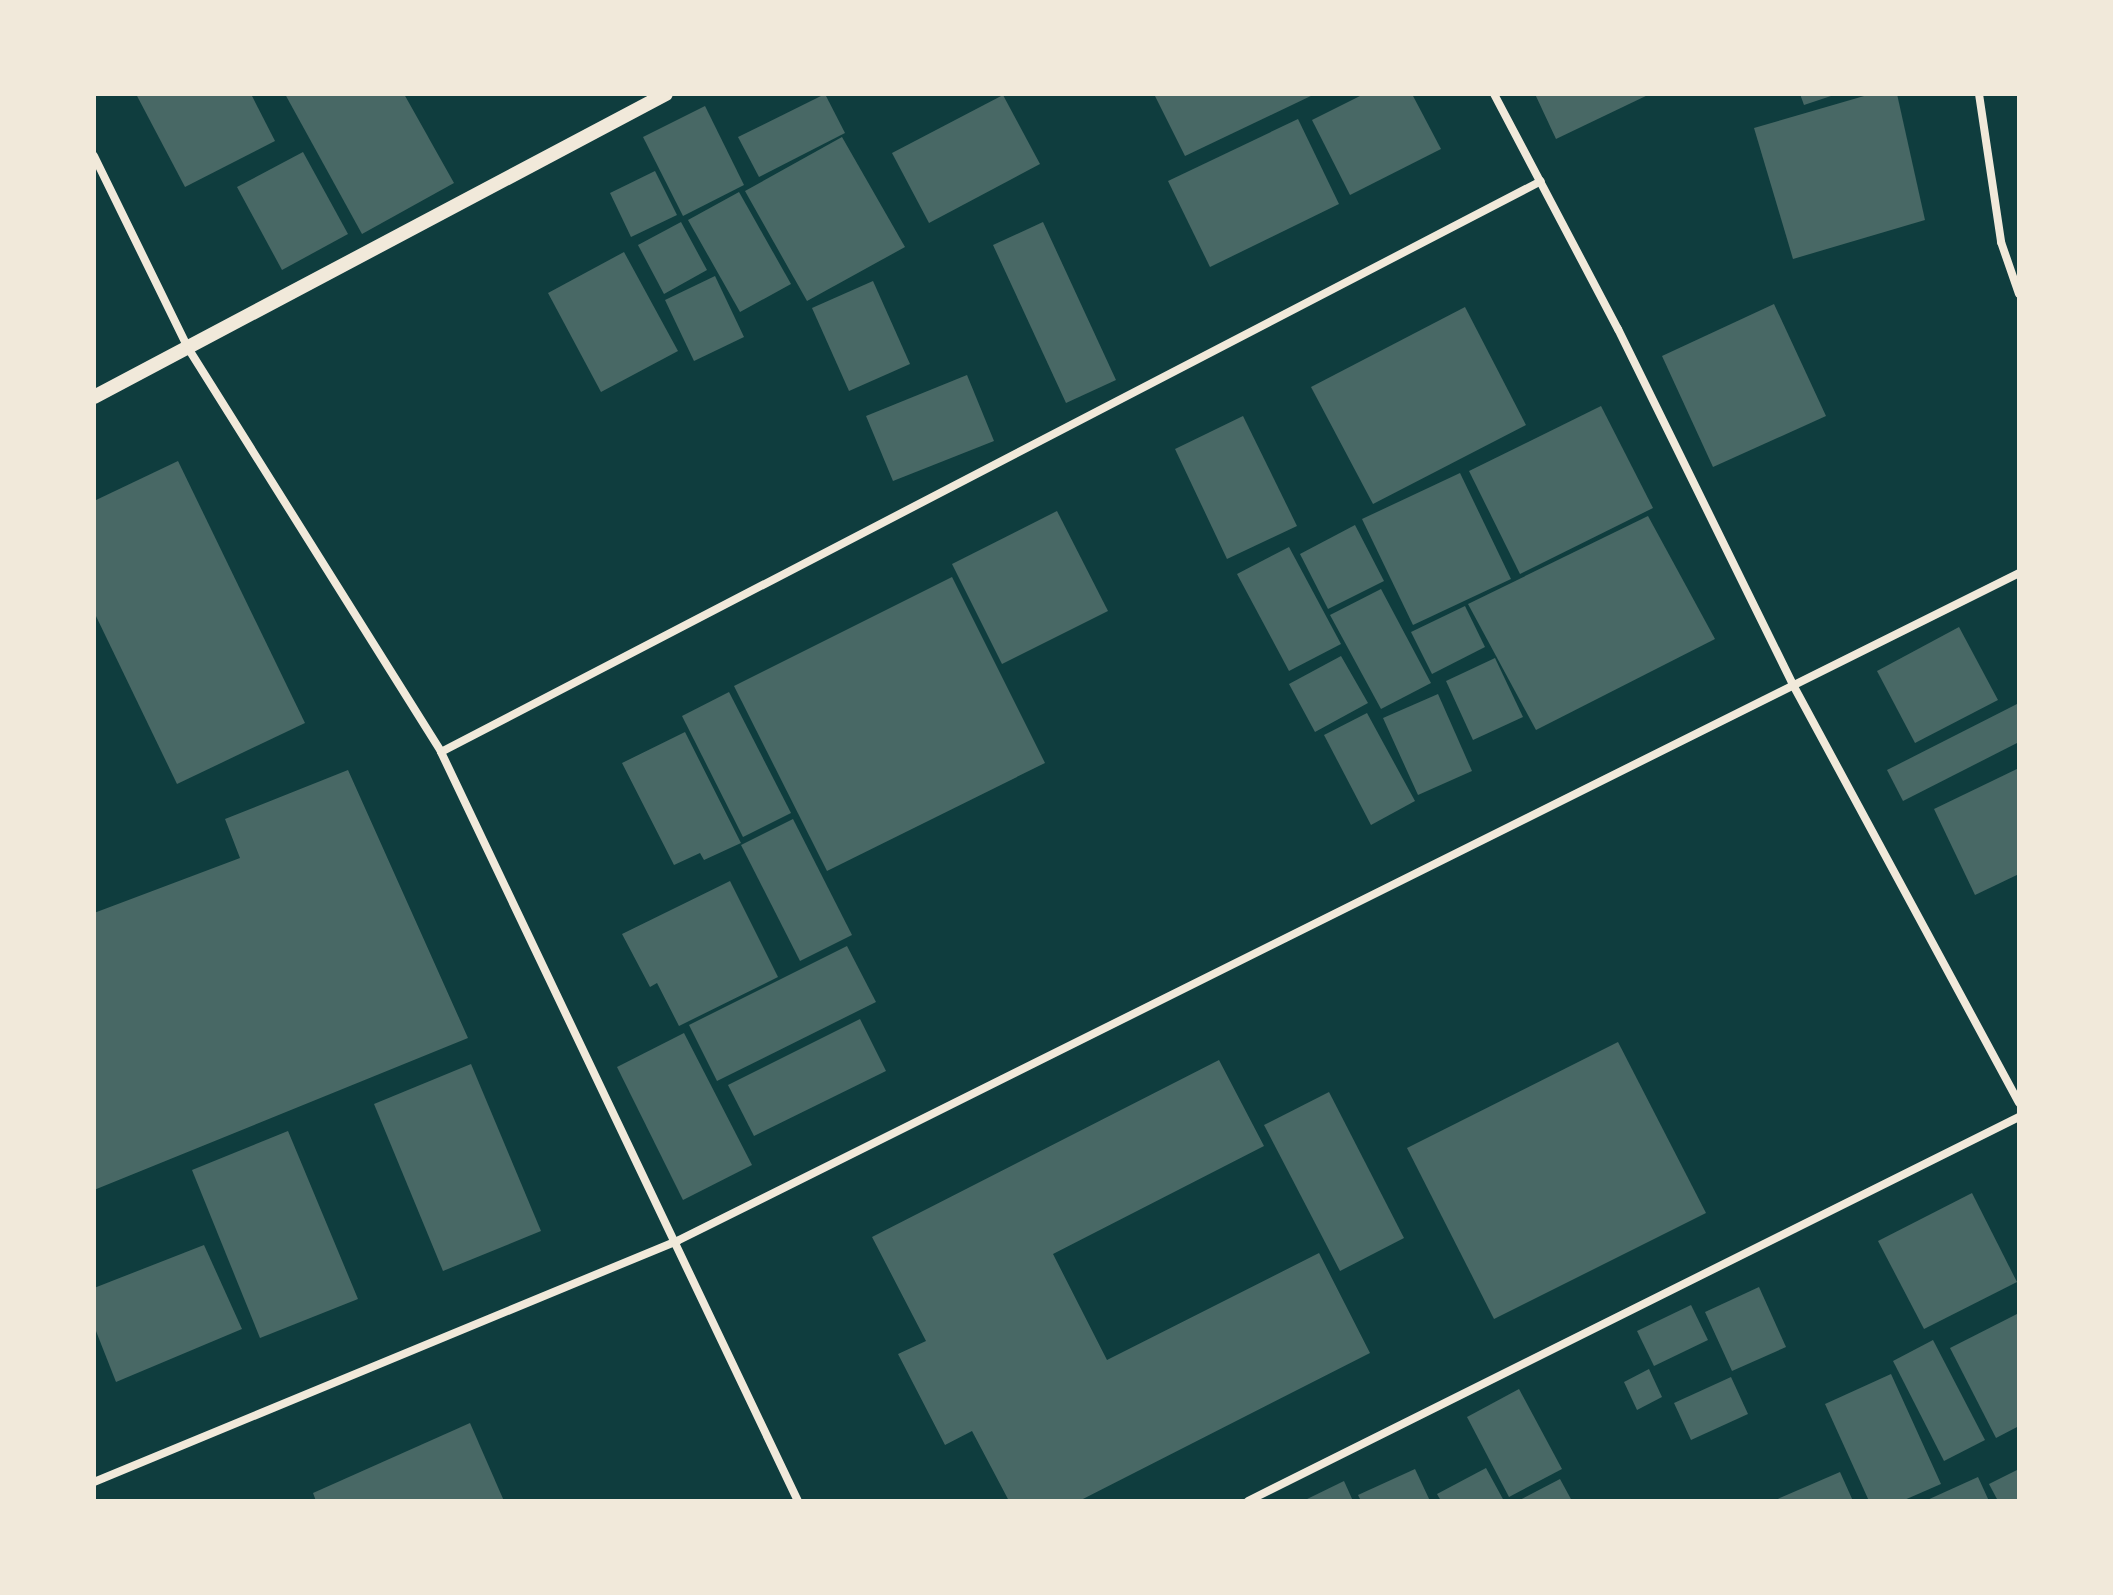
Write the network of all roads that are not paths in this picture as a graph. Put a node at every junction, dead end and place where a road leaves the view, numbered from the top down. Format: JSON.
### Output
{"nodes":[{"id":1,"x":666,"y":94,"type":"edge"},
{"id":2,"x":1494,"y":94,"type":"edge"},
{"id":3,"x":1979,"y":94,"type":"edge"},
{"id":4,"x":94,"y":156,"type":"edge"},
{"id":5,"x":1541,"y":181,"type":"junction"},
{"id":6,"x":2019,"y":294,"type":"edge"},
{"id":7,"x":188,"y":348,"type":"junction"},
{"id":8,"x":94,"y":397,"type":"edge"},
{"id":9,"x":2019,"y":573,"type":"edge"},
{"id":10,"x":1792,"y":683,"type":"junction"},
{"id":11,"x":441,"y":752,"type":"junction"},
{"id":12,"x":2019,"y":1102,"type":"edge"},
{"id":13,"x":2019,"y":1117,"type":"edge"},
{"id":14,"x":677,"y":1241,"type":"junction"},
{"id":15,"x":94,"y":1482,"type":"edge"},
{"id":16,"x":798,"y":1501,"type":"edge"},
{"id":17,"x":1248,"y":1501,"type":"edge"}],
"edges":[{"from":1,"to":7,"type":"street"},
{"from":2,"to":5,"type":"street"},
{"from":3,"to":6,"type":"street"},
{"from":4,"to":7,"type":"street"},
{"from":5,"to":10,"type":"street"},
{"from":5,"to":11,"type":"street"},
{"from":7,"to":8,"type":"street"},
{"from":7,"to":11,"type":"street"},
{"from":9,"to":10,"type":"street"},
{"from":10,"to":12,"type":"street"},
{"from":10,"to":14,"type":"street"},
{"from":11,"to":14,"type":"street"},
{"from":13,"to":17,"type":"street"},
{"from":14,"to":15,"type":"street"},
{"from":14,"to":16,"type":"street"}]}
